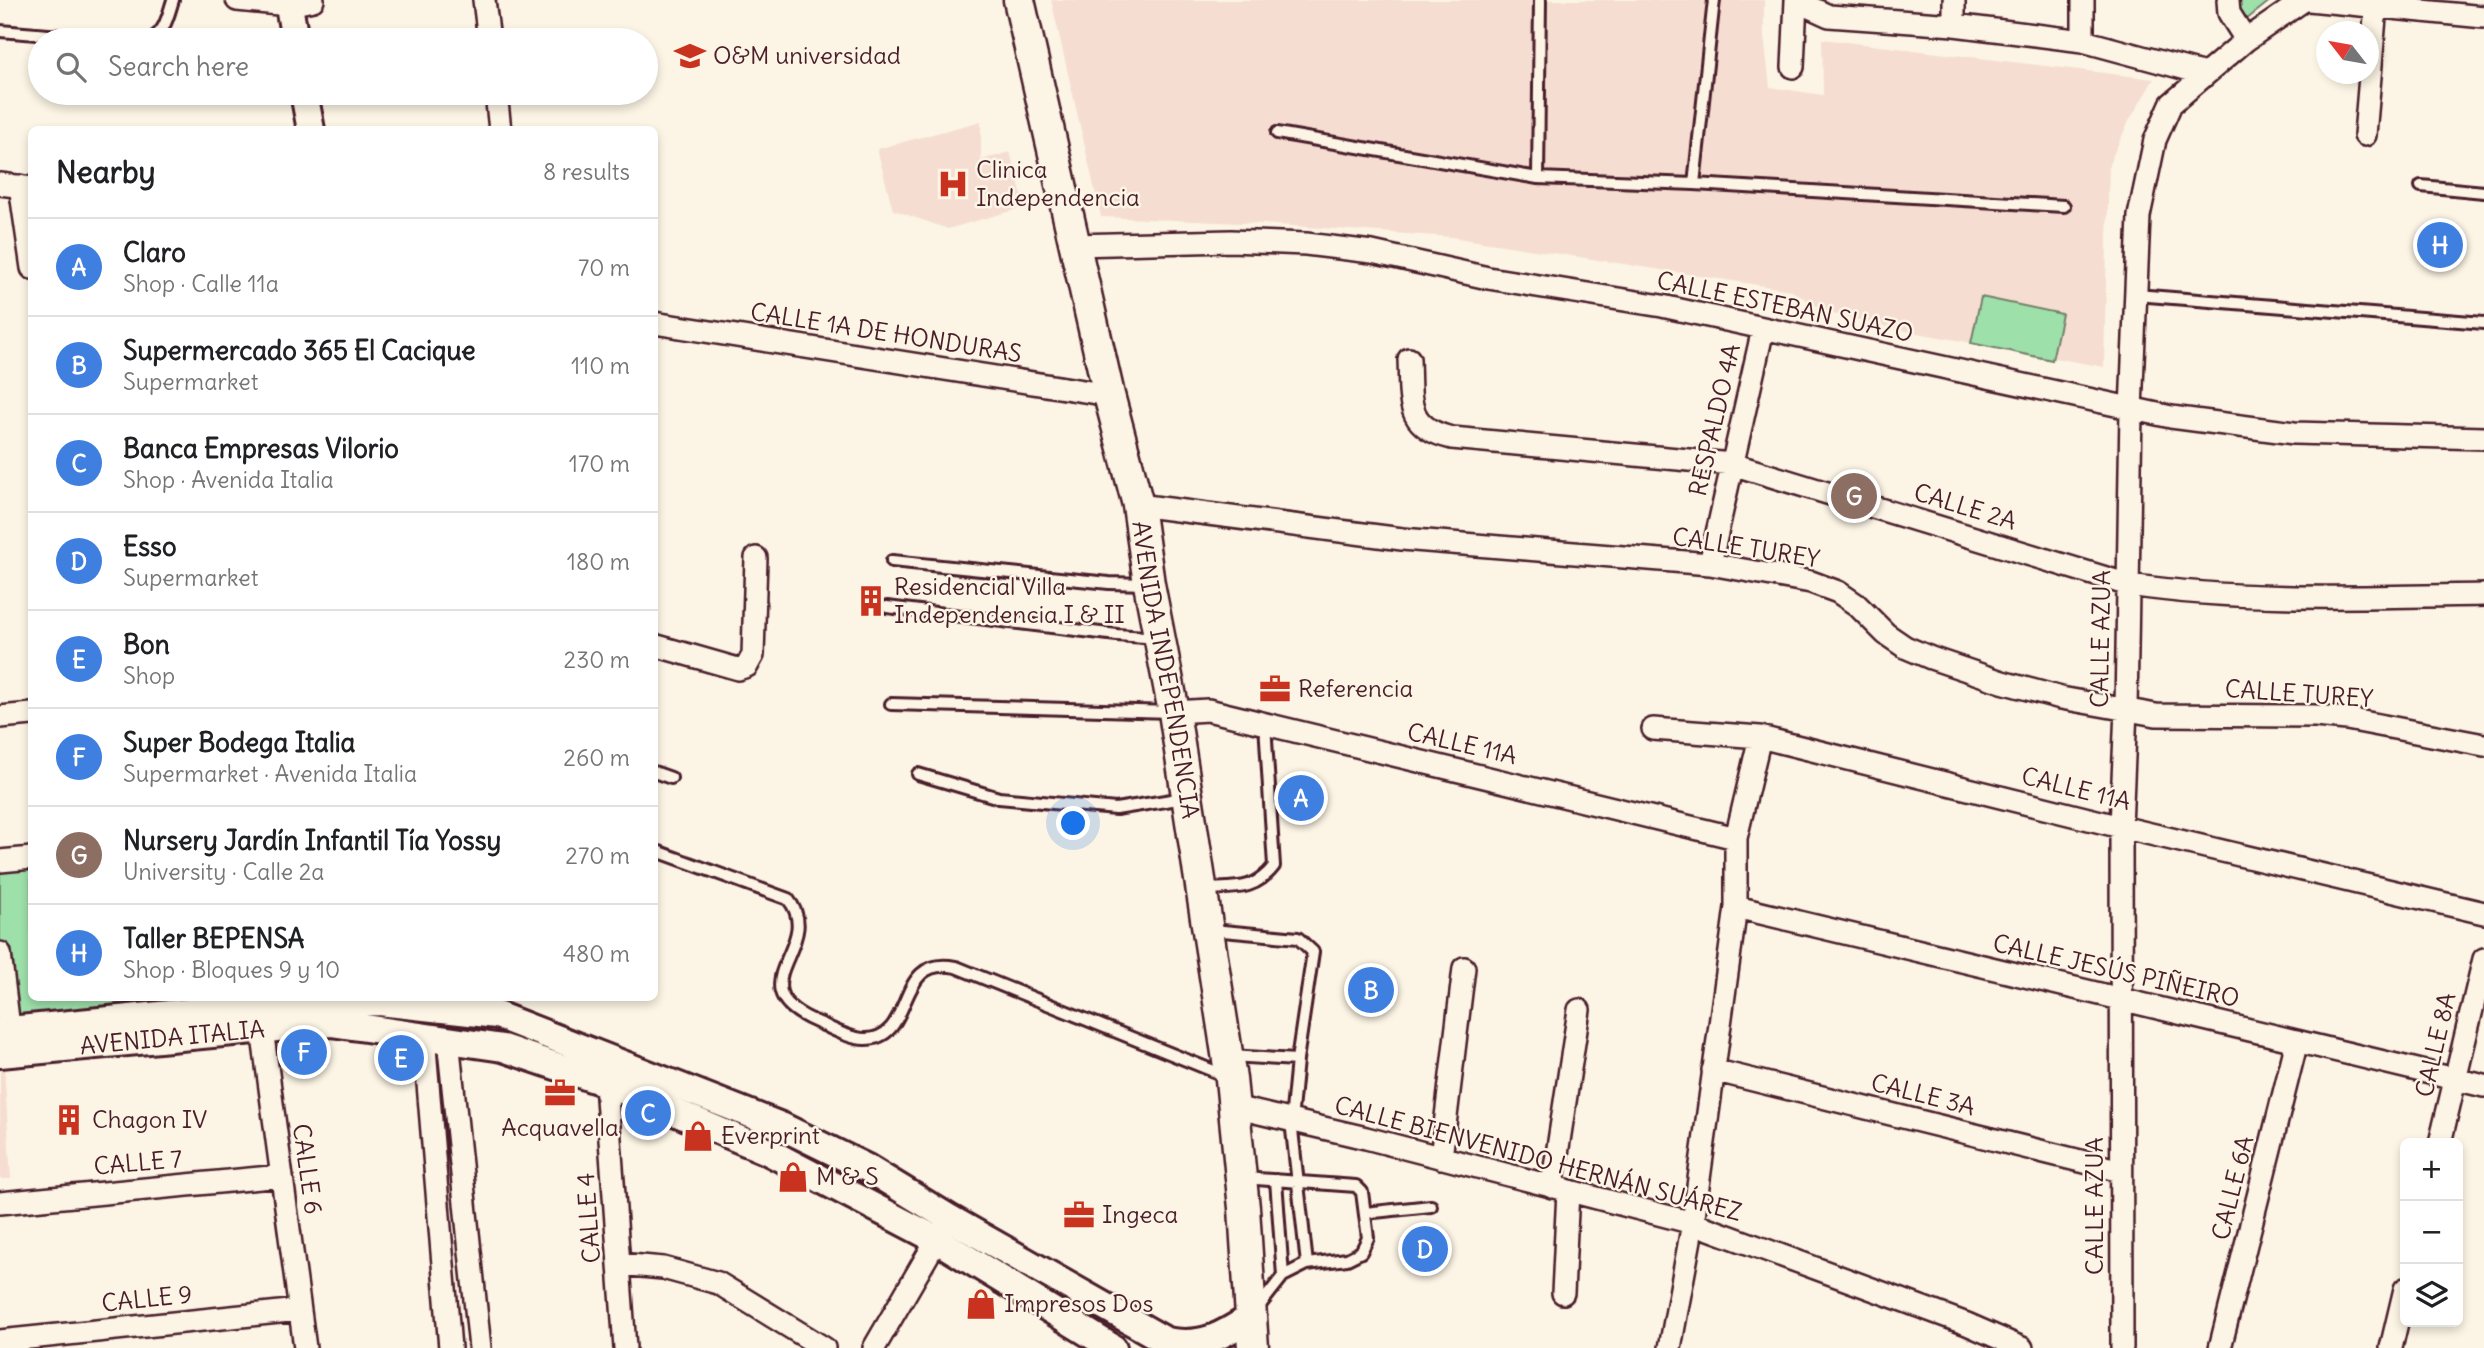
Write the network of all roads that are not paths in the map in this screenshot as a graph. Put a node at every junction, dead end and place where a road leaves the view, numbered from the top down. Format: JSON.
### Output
{"nodes":[{"id":1,"x":173,"y":0,"type":"edge"},
{"id":2,"x":237,"y":0,"type":"edge"},
{"id":3,"x":484,"y":0,"type":"edge"},
{"id":4,"x":1019,"y":0,"type":"edge"},
{"id":5,"x":1540,"y":0,"type":"edge"},
{"id":6,"x":1714,"y":0,"type":"edge"},
{"id":7,"x":1954,"y":0,"type":"edge"},
{"id":8,"x":2083,"y":0,"type":"edge"},
{"id":9,"x":2228,"y":0,"type":"edge"},
{"id":10,"x":2306,"y":0,"type":"edge"},
{"id":11,"x":1796,"y":1,"type":"edge"},
{"id":12,"x":297,"y":2,"type":"edge"},
{"id":13,"x":2376,"y":6,"type":"junction"},
{"id":14,"x":2484,"y":18,"type":"edge"},
{"id":15,"x":1954,"y":25,"type":"junction"},
{"id":16,"x":163,"y":28,"type":"edge"},
{"id":17,"x":296,"y":28,"type":"edge"},
{"id":18,"x":488,"y":28,"type":"edge"},
{"id":19,"x":0,"y":31,"type":"edge"},
{"id":20,"x":28,"y":33,"type":"edge"},
{"id":21,"x":2246,"y":40,"type":"junction"},
{"id":22,"x":2083,"y":41,"type":"junction"},
{"id":23,"x":1793,"y":67,"type":"dead end"},
{"id":24,"x":2205,"y":75,"type":"junction"},
{"id":25,"x":306,"y":105,"type":"edge"},
{"id":26,"x":497,"y":105,"type":"edge"},
{"id":27,"x":310,"y":126,"type":"edge"},
{"id":28,"x":500,"y":126,"type":"edge"},
{"id":29,"x":1278,"y":133,"type":"dead end"},
{"id":30,"x":2365,"y":135,"type":"dead end"},
{"id":31,"x":1538,"y":178,"type":"junction"},
{"id":32,"x":1694,"y":184,"type":"junction"},
{"id":33,"x":17,"y":186,"type":"edge"},
{"id":34,"x":2421,"y":187,"type":"dead end"},
{"id":35,"x":2484,"y":192,"type":"edge"},
{"id":36,"x":2064,"y":206,"type":"dead end"},
{"id":37,"x":1074,"y":245,"type":"junction"},
{"id":38,"x":28,"y":246,"type":"edge"},
{"id":39,"x":2136,"y":295,"type":"junction"},
{"id":40,"x":2484,"y":323,"type":"edge"},
{"id":41,"x":658,"y":324,"type":"edge"},
{"id":42,"x":1763,"y":329,"type":"junction"},
{"id":43,"x":1409,"y":359,"type":"dead end"},
{"id":44,"x":1109,"y":395,"type":"junction"},
{"id":45,"x":2131,"y":410,"type":"junction"},
{"id":46,"x":2484,"y":438,"type":"edge"},
{"id":47,"x":1732,"y":464,"type":"junction"},
{"id":48,"x":1138,"y":505,"type":"junction"},
{"id":49,"x":756,"y":558,"type":"dead end"},
{"id":50,"x":892,"y":561,"type":"dead end"},
{"id":51,"x":1710,"y":564,"type":"junction"},
{"id":52,"x":1149,"y":584,"type":"junction"},
{"id":53,"x":2129,"y":584,"type":"junction"},
{"id":54,"x":2484,"y":595,"type":"edge"},
{"id":55,"x":887,"y":607,"type":"dead end"},
{"id":56,"x":1161,"y":639,"type":"junction"},
{"id":57,"x":658,"y":646,"type":"edge"},
{"id":58,"x":891,"y":704,"type":"dead end"},
{"id":59,"x":2126,"y":709,"type":"junction"},
{"id":60,"x":1174,"y":712,"type":"junction"},
{"id":61,"x":28,"y":714,"type":"edge"},
{"id":62,"x":0,"y":717,"type":"edge"},
{"id":63,"x":1265,"y":724,"type":"junction"},
{"id":64,"x":1653,"y":729,"type":"dead end"},
{"id":65,"x":1760,"y":737,"type":"junction"},
{"id":66,"x":2484,"y":745,"type":"edge"},
{"id":67,"x":658,"y":773,"type":"edge"},
{"id":68,"x":918,"y":774,"type":"dead end"},
{"id":69,"x":671,"y":778,"type":"dead end"},
{"id":70,"x":1187,"y":797,"type":"junction"},
{"id":71,"x":2121,"y":827,"type":"junction"},
{"id":72,"x":1736,"y":838,"type":"junction"},
{"id":73,"x":658,"y":851,"type":"edge"},
{"id":74,"x":28,"y":858,"type":"edge"},
{"id":75,"x":0,"y":860,"type":"edge"},
{"id":76,"x":1203,"y":889,"type":"junction"},
{"id":77,"x":1736,"y":907,"type":"junction"},
{"id":78,"x":2484,"y":913,"type":"edge"},
{"id":79,"x":1207,"y":930,"type":"junction"},
{"id":80,"x":0,"y":953,"type":"edge"},
{"id":81,"x":2484,"y":959,"type":"edge"},
{"id":82,"x":1464,"y":968,"type":"dead end"},
{"id":83,"x":2121,"y":999,"type":"junction"},
{"id":84,"x":436,"y":1003,"type":"edge"},
{"id":85,"x":259,"y":1010,"type":"edge"},
{"id":86,"x":1579,"y":1010,"type":"dead end"},
{"id":87,"x":436,"y":1037,"type":"junction"},
{"id":88,"x":2297,"y":1041,"type":"junction"},
{"id":89,"x":5,"y":1042,"type":"edge"},
{"id":90,"x":605,"y":1057,"type":"junction"},
{"id":91,"x":1297,"y":1060,"type":"junction"},
{"id":92,"x":1713,"y":1070,"type":"junction"},
{"id":93,"x":2455,"y":1079,"type":"junction"},
{"id":94,"x":1231,"y":1080,"type":"junction"},
{"id":95,"x":606,"y":1083,"type":"junction"},
{"id":96,"x":2484,"y":1086,"type":"edge"},
{"id":97,"x":1291,"y":1121,"type":"junction"},
{"id":98,"x":2441,"y":1138,"type":"edge"},
{"id":99,"x":1441,"y":1158,"type":"junction"},
{"id":100,"x":2121,"y":1171,"type":"junction"},
{"id":101,"x":281,"y":1177,"type":"junction"},
{"id":102,"x":1241,"y":1178,"type":"junction"},
{"id":103,"x":1276,"y":1180,"type":"junction"},
{"id":104,"x":1299,"y":1181,"type":"junction"},
{"id":105,"x":1560,"y":1189,"type":"junction"},
{"id":106,"x":0,"y":1203,"type":"edge"},
{"id":107,"x":1431,"y":1206,"type":"dead end"},
{"id":108,"x":1364,"y":1213,"type":"junction"},
{"id":109,"x":1693,"y":1223,"type":"junction"},
{"id":110,"x":943,"y":1229,"type":"junction"},
{"id":111,"x":619,"y":1264,"type":"junction"},
{"id":112,"x":1307,"y":1264,"type":"junction"},
{"id":113,"x":1283,"y":1276,"type":"junction"},
{"id":114,"x":1563,"y":1293,"type":"dead end"},
{"id":115,"x":299,"y":1310,"type":"junction"},
{"id":116,"x":2400,"y":1310,"type":"edge"},
{"id":117,"x":1251,"y":1317,"type":"junction"},
{"id":118,"x":0,"y":1342,"type":"edge"},
{"id":119,"x":304,"y":1348,"type":"edge"},
{"id":120,"x":450,"y":1348,"type":"edge"},
{"id":121,"x":480,"y":1348,"type":"edge"},
{"id":122,"x":625,"y":1348,"type":"edge"},
{"id":123,"x":824,"y":1348,"type":"edge"},
{"id":124,"x":874,"y":1348,"type":"edge"},
{"id":125,"x":1113,"y":1348,"type":"edge"},
{"id":126,"x":1253,"y":1348,"type":"edge"},
{"id":127,"x":1670,"y":1348,"type":"edge"},
{"id":128,"x":2022,"y":1348,"type":"edge"},
{"id":129,"x":2122,"y":1348,"type":"edge"},
{"id":130,"x":2220,"y":1348,"type":"edge"},
{"id":131,"x":2391,"y":1348,"type":"edge"}],
"edges":[{"from":1,"to":16,"type":"lane"},
{"from":2,"to":12,"type":"street"},
{"from":3,"to":18,"type":"street"},
{"from":4,"to":37,"type":"main road","name":"AVENIDA INDEPENDENCIA"},
{"from":5,"to":31,"type":"lane"},
{"from":6,"to":32,"type":"lane"},
{"from":7,"to":15,"type":"street"},
{"from":8,"to":22,"type":"street"},
{"from":9,"to":21,"type":"street"},
{"from":10,"to":13,"type":"street"},
{"from":10,"to":21,"type":"street","name":"CALLE AZUA"},
{"from":11,"to":15,"type":"street"},
{"from":11,"to":23,"type":"street"},
{"from":12,"to":17,"type":"street"},
{"from":13,"to":14,"type":"street"},
{"from":13,"to":30,"type":"street"},
{"from":15,"to":22,"type":"street"},
{"from":19,"to":20,"type":"lane"},
{"from":21,"to":24,"type":"street","name":"CALLE AZUA"},
{"from":22,"to":24,"type":"street"},
{"from":24,"to":39,"type":"street","name":"CALLE AZUA"},
{"from":25,"to":27,"type":"street"},
{"from":26,"to":28,"type":"street"},
{"from":29,"to":31,"type":"lane"},
{"from":31,"to":32,"type":"lane"},
{"from":32,"to":36,"type":"lane"},
{"from":33,"to":38,"type":"street"},
{"from":34,"to":35,"type":"lane"},
{"from":37,"to":42,"type":"street","name":"CALLE ESTEBAN SUAZO"},
{"from":37,"to":44,"type":"main road","name":"AVENIDA INDEPENDENCIA"},
{"from":39,"to":40,"type":"lane"},
{"from":39,"to":45,"type":"street","name":"CALLE AZUA"},
{"from":41,"to":44,"type":"street","name":"CALLE 1A DE HONDURAS"},
{"from":42,"to":45,"type":"street","name":"CALLE ESTEBAN SUAZO"},
{"from":42,"to":47,"type":"street","name":"RESPALDO 4A"},
{"from":43,"to":47,"type":"street","name":"CALLE 2A"},
{"from":44,"to":48,"type":"main road","name":"AVENIDA INDEPENDENCIA"},
{"from":45,"to":46,"type":"street","name":"CALLE ESTEBAN SUAZO"},
{"from":45,"to":53,"type":"street","name":"CALLE AZUA"},
{"from":47,"to":51,"type":"street","name":"RESPALDO 4A"},
{"from":47,"to":53,"type":"street","name":"CALLE 2A"},
{"from":48,"to":51,"type":"street","name":"CALLE TUREY"},
{"from":48,"to":52,"type":"main road","name":"AVENIDA INDEPENDENCIA"},
{"from":49,"to":57,"type":"street"},
{"from":50,"to":52,"type":"lane"},
{"from":51,"to":59,"type":"street","name":"CALLE TUREY"},
{"from":52,"to":56,"type":"main road","name":"AVENIDA INDEPENDENCIA"},
{"from":53,"to":54,"type":"street","name":"CALLE 2A"},
{"from":53,"to":59,"type":"street","name":"CALLE AZUA"},
{"from":55,"to":56,"type":"lane"},
{"from":56,"to":60,"type":"main road","name":"AVENIDA INDEPENDENCIA"},
{"from":58,"to":60,"type":"lane"},
{"from":59,"to":66,"type":"street","name":"CALLE TUREY"},
{"from":59,"to":71,"type":"street","name":"CALLE AZUA"},
{"from":60,"to":63,"type":"street","name":"CALLE 11A"},
{"from":60,"to":70,"type":"main road","name":"AVENIDA INDEPENDENCIA"},
{"from":61,"to":62,"type":"street"},
{"from":63,"to":72,"type":"street","name":"CALLE 11A"},
{"from":63,"to":76,"type":"lane"},
{"from":64,"to":65,"type":"street","name":"CALLE 11A"},
{"from":65,"to":71,"type":"street","name":"CALLE 11A"},
{"from":65,"to":72,"type":"street"},
{"from":67,"to":69,"type":"lane"},
{"from":68,"to":70,"type":"lane"},
{"from":70,"to":76,"type":"main road","name":"AVENIDA INDEPENDENCIA"},
{"from":71,"to":78,"type":"street","name":"CALLE 11A"},
{"from":71,"to":83,"type":"street","name":"CALLE AZUA"},
{"from":72,"to":77,"type":"street"},
{"from":73,"to":94,"type":"lane"},
{"from":74,"to":75,"type":"street"},
{"from":76,"to":79,"type":"main road","name":"AVENIDA INDEPENDENCIA"},
{"from":77,"to":83,"type":"street","name":"CALLE JESÚS PIÑEIRO"},
{"from":77,"to":92,"type":"street"},
{"from":79,"to":91,"type":"lane"},
{"from":79,"to":94,"type":"main road","name":"AVENIDA INDEPENDENCIA"},
{"from":80,"to":89,"type":"street"},
{"from":81,"to":93,"type":"street","name":"CALLE 8A"},
{"from":82,"to":99,"type":"street"},
{"from":83,"to":88,"type":"street","name":"CALLE JESÚS PIÑEIRO"},
{"from":83,"to":100,"type":"street","name":"CALLE AZUA"},
{"from":84,"to":85,"type":"street","name":"AVENIDA ITALIA"},
{"from":84,"to":87,"type":"street"},
{"from":84,"to":90,"type":"street","name":"AVENIDA ITALIA"},
{"from":85,"to":87,"type":"street","name":"AVENIDA ITALIA"},
{"from":85,"to":89,"type":"street","name":"AVENIDA ITALIA"},
{"from":85,"to":101,"type":"street","name":"CALLE 6"},
{"from":86,"to":105,"type":"street"},
{"from":87,"to":95,"type":"street","name":"AVENIDA ITALIA"},
{"from":87,"to":120,"type":"street"},
{"from":87,"to":121,"type":"street"},
{"from":88,"to":93,"type":"street","name":"CALLE JESÚS PIÑEIRO"},
{"from":88,"to":130,"type":"street","name":"CALLE 6A"},
{"from":90,"to":95,"type":"street","name":"CALLE 4"},
{"from":90,"to":110,"type":"street","name":"AVENIDA ITALIA"},
{"from":91,"to":94,"type":"lane"},
{"from":91,"to":97,"type":"lane"},
{"from":92,"to":100,"type":"street","name":"CALLE 3A"},
{"from":92,"to":109,"type":"street"},
{"from":93,"to":96,"type":"street","name":"CALLE JESÚS PIÑEIRO"},
{"from":93,"to":98,"type":"street","name":"CALLE 8A"},
{"from":94,"to":97,"type":"street","name":"CALLE BIENVENIDO HERNÁN SUÁREZ"},
{"from":94,"to":102,"type":"main road","name":"AVENIDA INDEPENDENCIA"},
{"from":95,"to":110,"type":"street","name":"AVENIDA ITALIA"},
{"from":95,"to":111,"type":"street","name":"CALLE 4"},
{"from":97,"to":99,"type":"street","name":"CALLE BIENVENIDO HERNÁN SUÁREZ"},
{"from":97,"to":104,"type":"lane"},
{"from":99,"to":105,"type":"street","name":"CALLE BIENVENIDO HERNÁN SUÁREZ"},
{"from":100,"to":129,"type":"street","name":"CALLE AZUA"},
{"from":101,"to":106,"type":"street","name":"CALLE 7"},
{"from":101,"to":115,"type":"street","name":"CALLE 6"},
{"from":102,"to":103,"type":"lane"},
{"from":102,"to":117,"type":"main road","name":"AVENIDA INDEPENDENCIA"},
{"from":103,"to":104,"type":"lane"},
{"from":103,"to":113,"type":"lane"},
{"from":104,"to":108,"type":"lane"},
{"from":104,"to":112,"type":"lane"},
{"from":105,"to":109,"type":"street","name":"CALLE BIENVENIDO HERNÁN SUÁREZ"},
{"from":105,"to":114,"type":"street"},
{"from":107,"to":108,"type":"lane"},
{"from":108,"to":112,"type":"lane"},
{"from":109,"to":127,"type":"street"},
{"from":109,"to":128,"type":"street","name":"CALLE BIENVENIDO HERNÁN SUÁREZ"},
{"from":110,"to":117,"type":"street","name":"AVENIDA ITALIA"},
{"from":110,"to":124,"type":"street"},
{"from":110,"to":125,"type":"street","name":"AVENIDA ITALIA"},
{"from":111,"to":122,"type":"street","name":"CALLE 4"},
{"from":111,"to":123,"type":"street"},
{"from":112,"to":113,"type":"lane"},
{"from":113,"to":117,"type":"lane"},
{"from":115,"to":118,"type":"street","name":"CALLE 9"},
{"from":115,"to":119,"type":"street","name":"CALLE 6"},
{"from":116,"to":131,"type":"street"},
{"from":117,"to":126,"type":"main road","name":"AVENIDA INDEPENDENCIA"}]}
